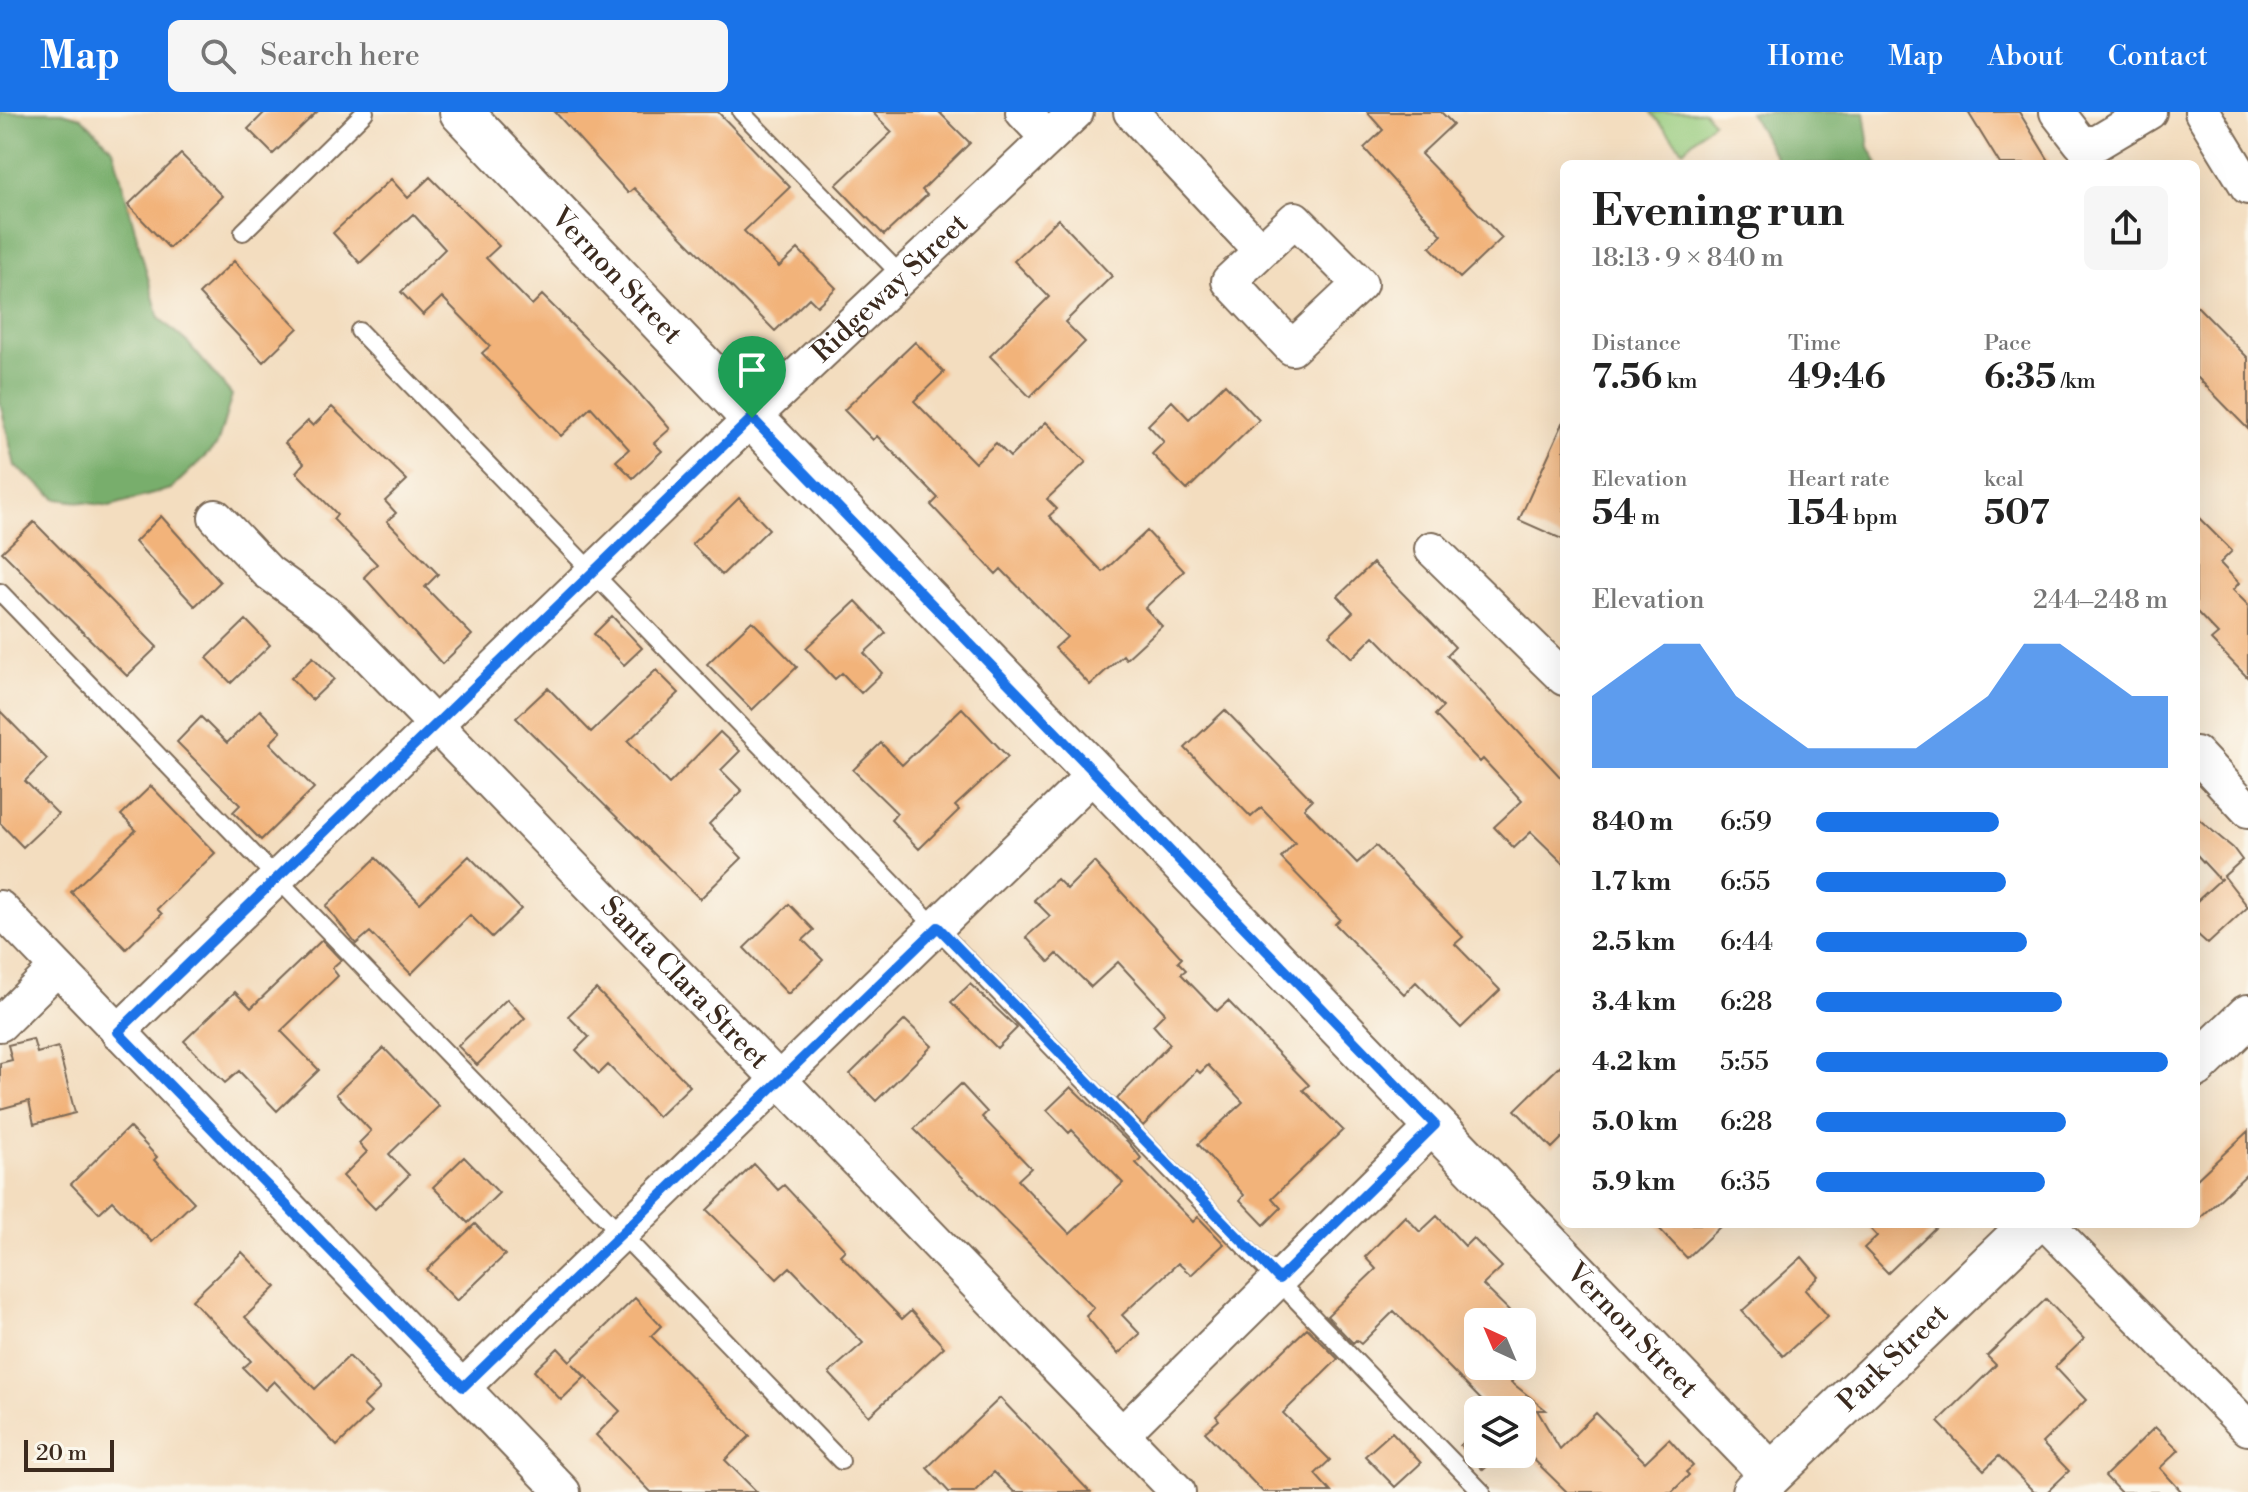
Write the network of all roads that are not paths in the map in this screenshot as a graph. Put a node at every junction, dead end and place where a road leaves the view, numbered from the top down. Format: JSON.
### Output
{"nodes":[{"id":1,"x":365,"y":112,"type":"edge"},
{"id":2,"x":461,"y":112,"type":"edge"},
{"id":3,"x":741,"y":112,"type":"edge"},
{"id":4,"x":1023,"y":112,"type":"edge"},
{"id":5,"x":1076,"y":112,"type":"edge"},
{"id":6,"x":1131,"y":112,"type":"edge"},
{"id":7,"x":2057,"y":112,"type":"edge"},
{"id":8,"x":2149,"y":112,"type":"edge"},
{"id":9,"x":2202,"y":112,"type":"edge"},
{"id":10,"x":1048,"y":138,"type":"junction"},
{"id":11,"x":2248,"y":187,"type":"edge"},
{"id":12,"x":243,"y":232,"type":"dead end"},
{"id":13,"x":1259,"y":249,"type":"dead end"},
{"id":14,"x":902,"y":276,"type":"junction"},
{"id":15,"x":359,"y":331,"type":"dead end"},
{"id":16,"x":752,"y":418,"type":"junction"},
{"id":17,"x":216,"y":517,"type":"dead end"},
{"id":18,"x":1432,"y":549,"type":"dead end"},
{"id":19,"x":594,"y":571,"type":"junction"},
{"id":20,"x":0,"y":592,"type":"edge"},
{"id":21,"x":1560,"y":674,"type":"edge"},
{"id":22,"x":435,"y":724,"type":"junction"},
{"id":23,"x":2200,"y":758,"type":"edge"},
{"id":24,"x":1095,"y":773,"type":"junction"},
{"id":25,"x":2248,"y":810,"type":"edge"},
{"id":26,"x":277,"y":878,"type":"junction"},
{"id":27,"x":0,"y":908,"type":"edge"},
{"id":28,"x":938,"y":927,"type":"junction"},
{"id":29,"x":57,"y":968,"type":"junction"},
{"id":30,"x":2248,"y":1016,"type":"edge"},
{"id":31,"x":0,"y":1024,"type":"edge"},
{"id":32,"x":118,"y":1032,"type":"junction"},
{"id":33,"x":2204,"y":1052,"type":"edge"},
{"id":34,"x":780,"y":1081,"type":"junction"},
{"id":35,"x":1435,"y":1125,"type":"junction"},
{"id":36,"x":2028,"y":1228,"type":"edge"},
{"id":37,"x":2051,"y":1228,"type":"edge"},
{"id":38,"x":622,"y":1234,"type":"junction"},
{"id":39,"x":1279,"y":1279,"type":"junction"},
{"id":40,"x":463,"y":1387,"type":"junction"},
{"id":41,"x":2248,"y":1428,"type":"edge"},
{"id":42,"x":1122,"y":1434,"type":"junction"},
{"id":43,"x":841,"y":1461,"type":"dead end"},
{"id":44,"x":1762,"y":1483,"type":"edge"},
{"id":45,"x":563,"y":1492,"type":"edge"},
{"id":46,"x":1178,"y":1492,"type":"edge"},
{"id":47,"x":1482,"y":1492,"type":"edge"}],
"edges":[{"from":1,"to":12,"type":"lane"},
{"from":2,"to":16,"type":"street","name":"Vernon Street"},
{"from":3,"to":14,"type":"lane"},
{"from":4,"to":10,"type":"street"},
{"from":5,"to":10,"type":"street","name":"Ridgeway Street"},
{"from":6,"to":13,"type":"street"},
{"from":7,"to":8,"type":"street"},
{"from":9,"to":11,"type":"street"},
{"from":10,"to":14,"type":"street","name":"Ridgeway Street"},
{"from":14,"to":16,"type":"street","name":"Ridgeway Street"},
{"from":15,"to":19,"type":"lane"},
{"from":16,"to":19,"type":"street","name":"Ridgeway Street"},
{"from":16,"to":24,"type":"street","name":"Vernon Street"},
{"from":17,"to":22,"type":"street","name":"Santa Clara Street"},
{"from":18,"to":21,"type":"street"},
{"from":19,"to":22,"type":"street","name":"Ridgeway Street"},
{"from":19,"to":28,"type":"lane"},
{"from":20,"to":26,"type":"lane"},
{"from":22,"to":26,"type":"street","name":"Ridgeway Street"},
{"from":22,"to":34,"type":"street","name":"Santa Clara Street"},
{"from":23,"to":25,"type":"street"},
{"from":24,"to":28,"type":"street"},
{"from":24,"to":35,"type":"street","name":"Vernon Street"},
{"from":26,"to":32,"type":"street","name":"Ridgeway Street"},
{"from":26,"to":38,"type":"lane"},
{"from":27,"to":29,"type":"street"},
{"from":28,"to":34,"type":"street"},
{"from":28,"to":39,"type":"lane"},
{"from":29,"to":31,"type":"street"},
{"from":29,"to":32,"type":"street"},
{"from":30,"to":33,"type":"street"},
{"from":32,"to":40,"type":"street"},
{"from":34,"to":38,"type":"street"},
{"from":34,"to":42,"type":"street","name":"Santa Clara Street"},
{"from":35,"to":39,"type":"street"},
{"from":35,"to":44,"type":"street","name":"Vernon Street"},
{"from":36,"to":44,"type":"street","name":"Park Street"},
{"from":37,"to":41,"type":"street"},
{"from":38,"to":40,"type":"street"},
{"from":38,"to":43,"type":"lane"},
{"from":39,"to":42,"type":"street"},
{"from":39,"to":47,"type":"lane"},
{"from":40,"to":45,"type":"street"},
{"from":42,"to":46,"type":"street","name":"Santa Clara Street"}]}
